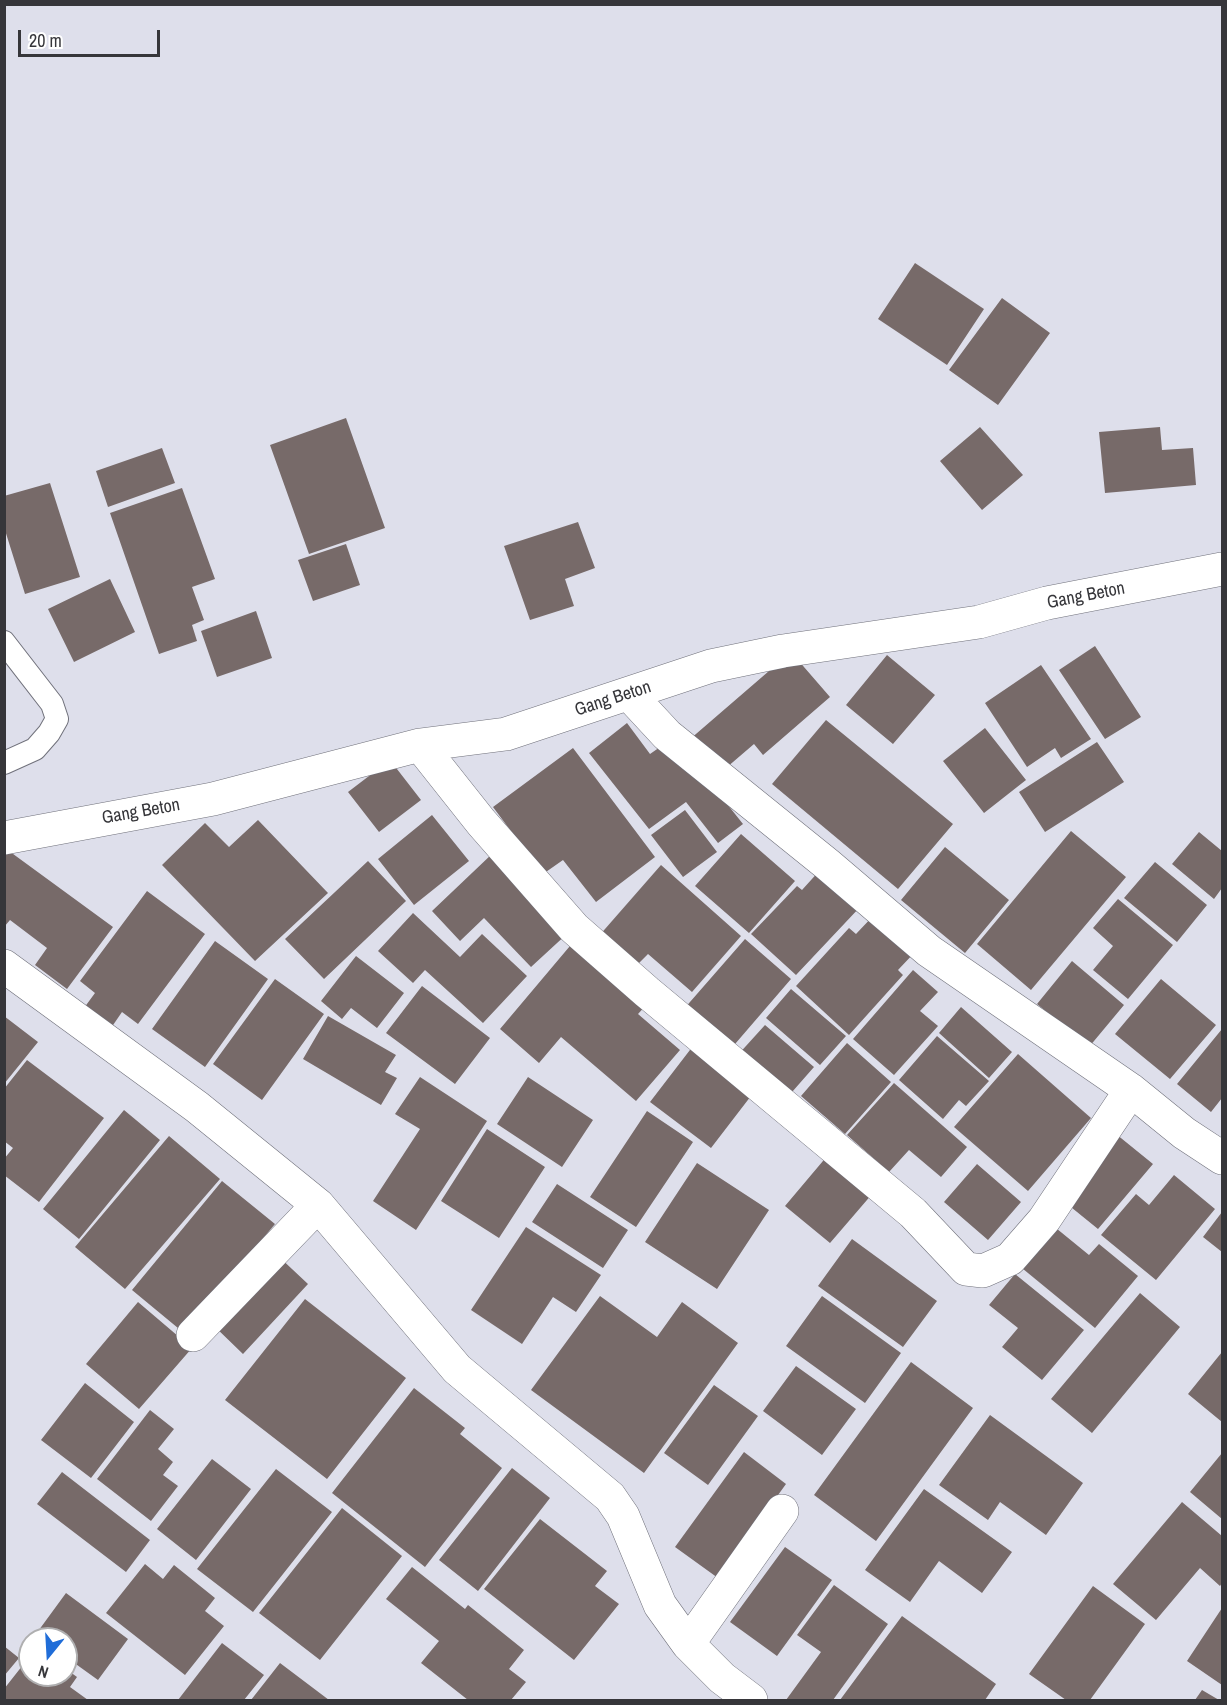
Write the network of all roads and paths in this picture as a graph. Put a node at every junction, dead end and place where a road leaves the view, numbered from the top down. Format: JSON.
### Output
{"nodes":[{"id":1,"x":1222,"y":569,"type":"edge"},
{"id":2,"x":4,"y":642,"type":"edge"},
{"id":3,"x":629,"y":694,"type":"junction"},
{"id":4,"x":420,"y":745,"type":"junction"},
{"id":5,"x":4,"y":764,"type":"edge"},
{"id":6,"x":4,"y":838,"type":"edge"},
{"id":7,"x":4,"y":966,"type":"edge"},
{"id":8,"x":1131,"y":1090,"type":"junction"},
{"id":9,"x":1222,"y":1158,"type":"edge"},
{"id":10,"x":318,"y":1205,"type":"junction"},
{"id":11,"x":193,"y":1335,"type":"dead end"},
{"id":12,"x":782,"y":1511,"type":"dead end"},
{"id":13,"x":688,"y":1644,"type":"junction"},
{"id":14,"x":751,"y":1701,"type":"edge"}],
"edges":[{"from":1,"to":3,"type":"street","name":"Gang Beton"},
{"from":2,"to":5,"type":"lane"},
{"from":3,"to":4,"type":"street","name":"Gang Beton"},
{"from":3,"to":8,"type":"street"},
{"from":4,"to":6,"type":"street","name":"Gang Beton"},
{"from":4,"to":8,"type":"street"},
{"from":7,"to":10,"type":"street"},
{"from":8,"to":9,"type":"street"},
{"from":10,"to":11,"type":"street"},
{"from":10,"to":13,"type":"street"},
{"from":12,"to":13,"type":"street"},
{"from":13,"to":14,"type":"street"}]}
